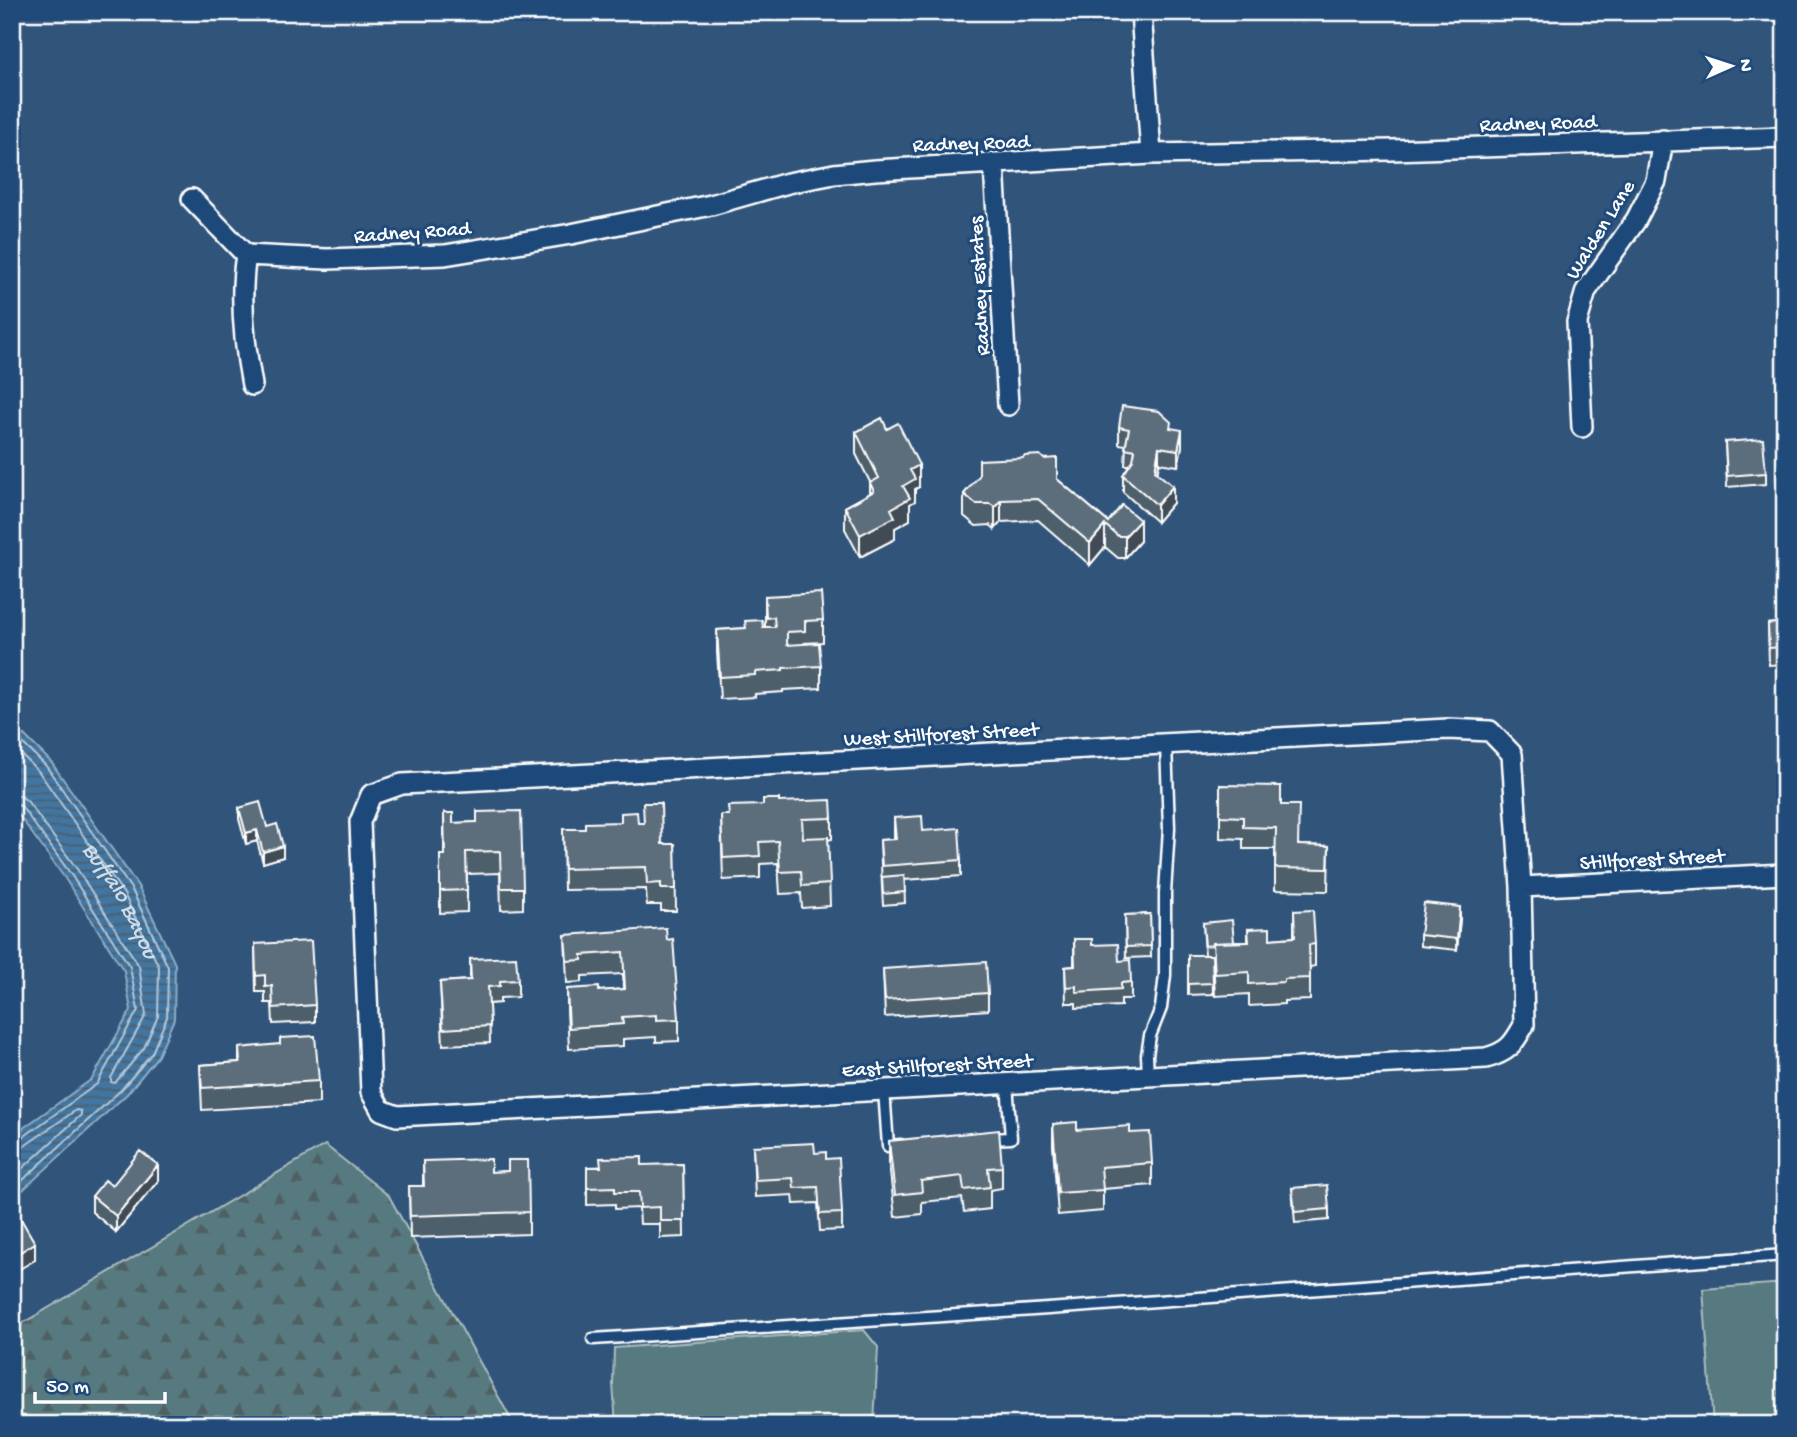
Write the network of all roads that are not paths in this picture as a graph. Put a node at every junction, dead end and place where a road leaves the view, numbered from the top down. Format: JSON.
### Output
{"nodes":[{"id":1,"x":1141,"y":12,"type":"edge"},
{"id":2,"x":1785,"y":136,"type":"edge"},
{"id":3,"x":1663,"y":140,"type":"junction"},
{"id":4,"x":1151,"y":155,"type":"junction"},
{"id":5,"x":994,"y":165,"type":"junction"},
{"id":6,"x":192,"y":199,"type":"dead end"},
{"id":7,"x":246,"y":255,"type":"junction"},
{"id":8,"x":252,"y":385,"type":"dead end"},
{"id":9,"x":1008,"y":405,"type":"dead end"},
{"id":10,"x":1582,"y":426,"type":"dead end"},
{"id":11,"x":1167,"y":744,"type":"junction"},
{"id":12,"x":1785,"y":874,"type":"edge"},
{"id":13,"x":1521,"y":887,"type":"junction"},
{"id":14,"x":364,"y":932,"type":"joint"},
{"id":15,"x":1148,"y":1076,"type":"junction"},
{"id":16,"x":1007,"y":1083,"type":"junction"},
{"id":17,"x":884,"y":1090,"type":"junction"},
{"id":18,"x":984,"y":1140,"type":"edge"},
{"id":19,"x":915,"y":1144,"type":"edge"},
{"id":20,"x":1785,"y":1255,"type":"edge"},
{"id":21,"x":593,"y":1339,"type":"dead end"}],
"edges":[{"from":1,"to":4,"type":"street"},
{"from":2,"to":3,"type":"street","name":"Radney Road"},
{"from":3,"to":4,"type":"street","name":"Radney Road"},
{"from":3,"to":10,"type":"street","name":"Walden Lane"},
{"from":4,"to":5,"type":"street","name":"Radney Road"},
{"from":5,"to":7,"type":"street","name":"Radney Road"},
{"from":5,"to":9,"type":"street","name":"Radney Estates"},
{"from":6,"to":7,"type":"street"},
{"from":7,"to":8,"type":"street"},
{"from":11,"to":13,"type":"street","name":"West Stillforest Street"},
{"from":11,"to":14,"type":"street","name":"West Stillforest Street"},
{"from":11,"to":15,"type":"lane"},
{"from":12,"to":13,"type":"street","name":"Stillforest Street"},
{"from":13,"to":15,"type":"street","name":"East Stillforest Street"},
{"from":14,"to":17,"type":"street","name":"East Stillforest Street"},
{"from":15,"to":16,"type":"street","name":"East Stillforest Street"},
{"from":16,"to":17,"type":"street","name":"East Stillforest Street"},
{"from":16,"to":18,"type":"lane"},
{"from":17,"to":19,"type":"lane"},
{"from":20,"to":21,"type":"lane"}]}
